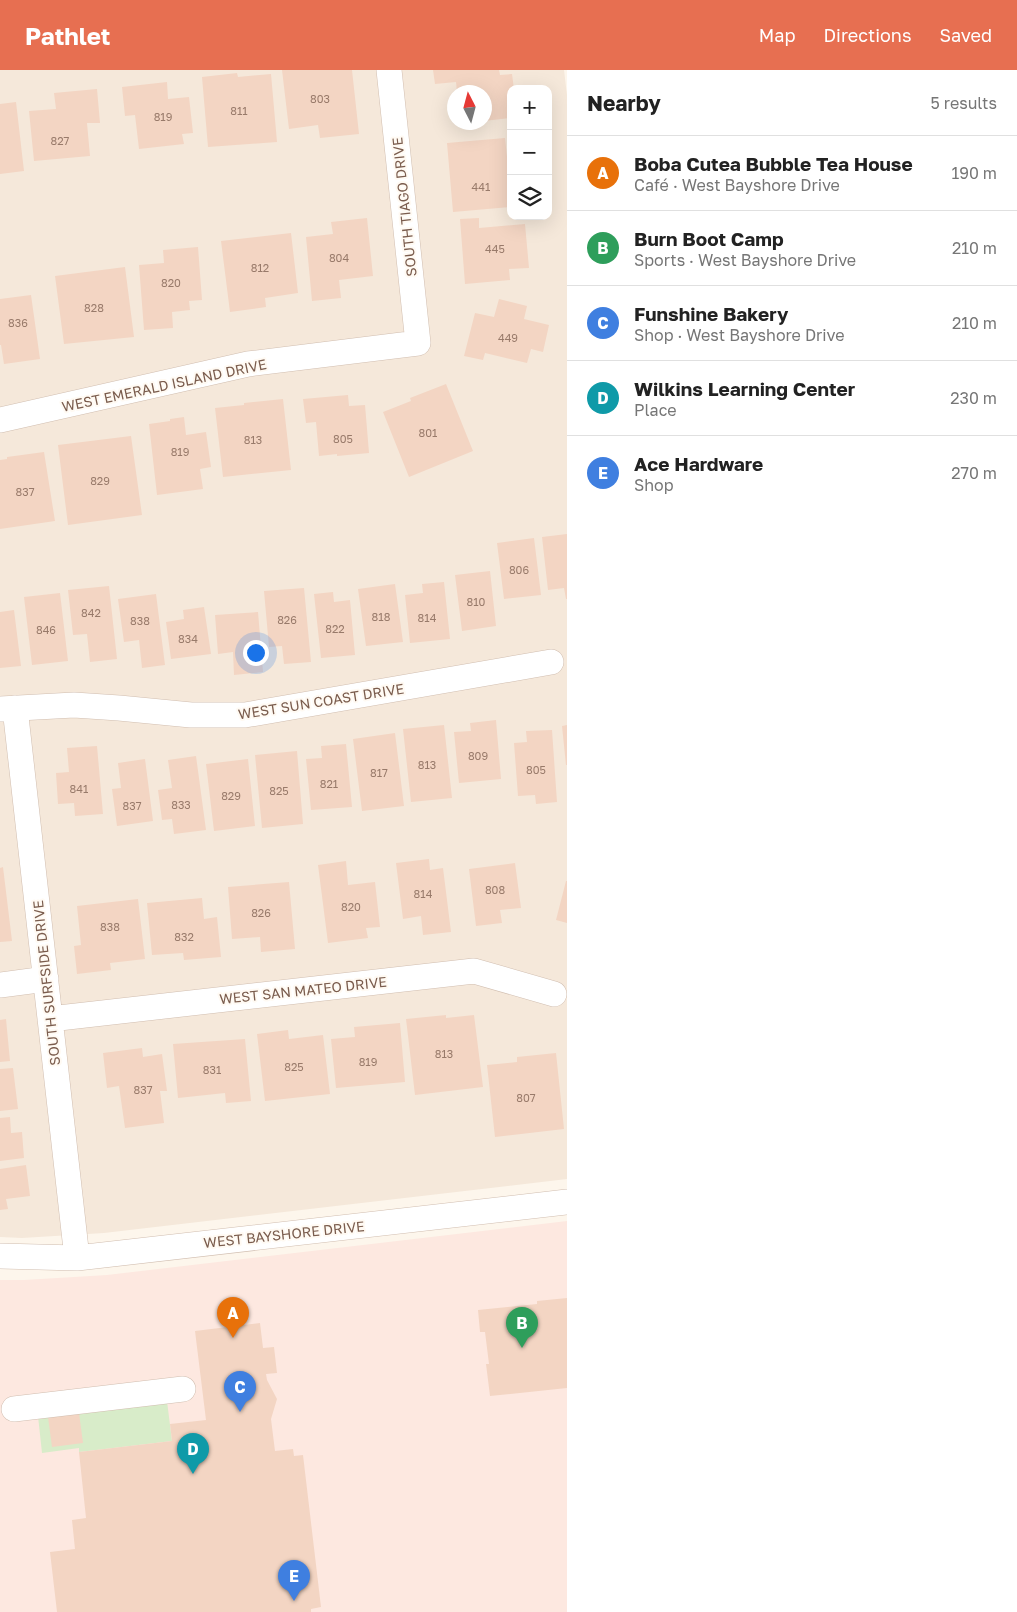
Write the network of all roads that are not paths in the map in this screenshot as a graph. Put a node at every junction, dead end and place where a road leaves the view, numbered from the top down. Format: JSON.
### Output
{"nodes":[{"id":1,"x":390,"y":70,"type":"edge"},
{"id":2,"x":418,"y":343,"type":"joint"},
{"id":3,"x":0,"y":420,"type":"edge"},
{"id":4,"x":551,"y":662,"type":"dead end"},
{"id":5,"x":8,"y":709,"type":"edge"},
{"id":6,"x":46,"y":979,"type":"junction"},
{"id":7,"x":0,"y":985,"type":"edge"},
{"id":8,"x":554,"y":994,"type":"dead end"},
{"id":9,"x":50,"y":1019,"type":"junction"},
{"id":10,"x":567,"y":1202,"type":"edge"},
{"id":11,"x":0,"y":1256,"type":"edge"},
{"id":12,"x":77,"y":1258,"type":"junction"},
{"id":13,"x":183,"y":1389,"type":"dead end"},
{"id":14,"x":14,"y":1409,"type":"dead end"}],
"edges":[{"from":1,"to":2,"type":"street","name":"SOUTH TIAGO DRIVE"},
{"from":2,"to":3,"type":"street","name":"WEST EMERALD ISLAND DRIVE"},
{"from":4,"to":5,"type":"street","name":"WEST SUN COAST DRIVE"},
{"from":5,"to":6,"type":"street","name":"SOUTH SURFSIDE DRIVE"},
{"from":6,"to":7,"type":"street"},
{"from":6,"to":9,"type":"street","name":"SOUTH SURFSIDE DRIVE"},
{"from":8,"to":9,"type":"street","name":"WEST SAN MATEO DRIVE"},
{"from":9,"to":12,"type":"street","name":"SOUTH SURFSIDE DRIVE"},
{"from":10,"to":12,"type":"street","name":"WEST BAYSHORE DRIVE"},
{"from":11,"to":12,"type":"street","name":"WEST BAYSHORE DRIVE"},
{"from":13,"to":14,"type":"street"}]}
